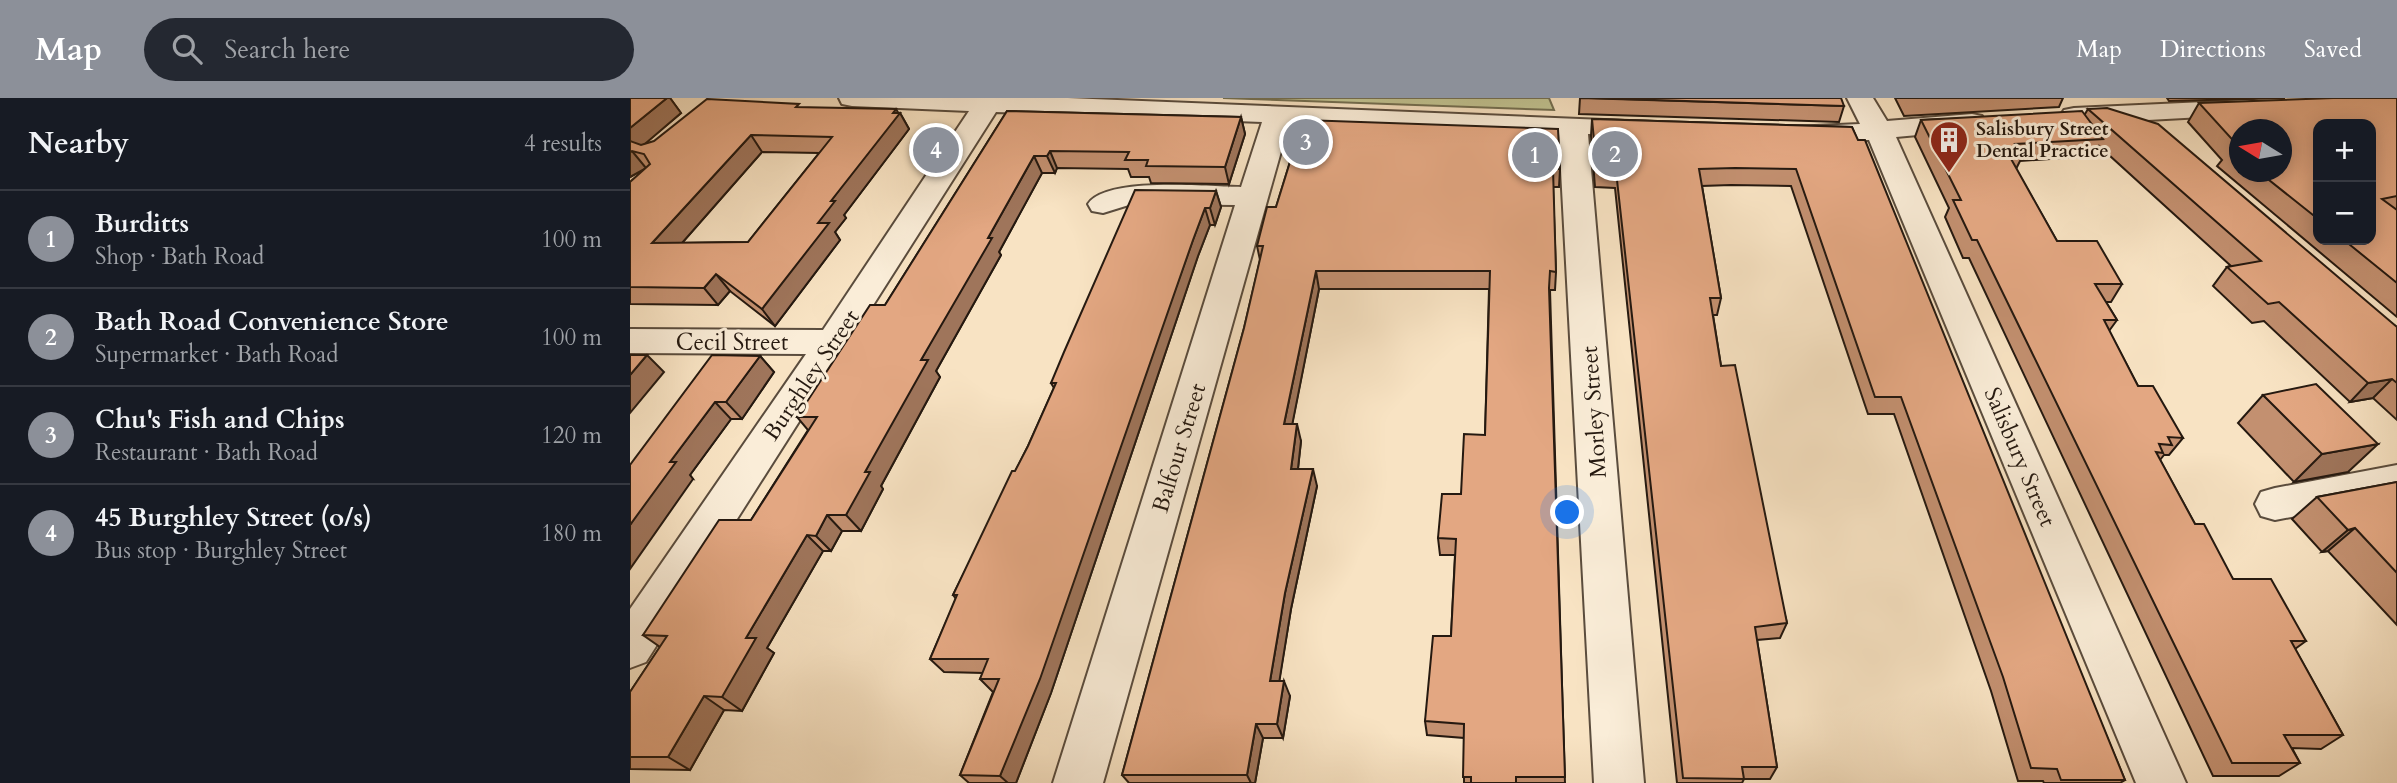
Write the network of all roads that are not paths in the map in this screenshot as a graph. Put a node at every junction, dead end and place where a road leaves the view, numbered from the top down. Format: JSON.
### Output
{"nodes":[{"id":1,"x":852,"y":98,"type":"edge"},
{"id":2,"x":988,"y":102,"type":"junction"},
{"id":3,"x":2271,"y":107,"type":"edge"},
{"id":4,"x":2131,"y":108,"type":"edge"},
{"id":5,"x":1278,"y":113,"type":"junction"},
{"id":6,"x":1869,"y":115,"type":"edge"},
{"id":7,"x":2043,"y":118,"type":"edge"},
{"id":8,"x":1992,"y":121,"type":"edge"},
{"id":9,"x":1573,"y":125,"type":"junction"},
{"id":10,"x":1668,"y":128,"type":"edge"},
{"id":11,"x":1775,"y":132,"type":"edge"},
{"id":12,"x":2163,"y":139,"type":"edge"},
{"id":13,"x":1254,"y":196,"type":"junction"},
{"id":14,"x":1102,"y":204,"type":"dead end"},
{"id":15,"x":630,"y":341,"type":"edge"},
{"id":16,"x":833,"y":342,"type":"junction"},
{"id":17,"x":2397,"y":481,"type":"edge"},
{"id":18,"x":2275,"y":504,"type":"dead end"},
{"id":19,"x":630,"y":647,"type":"edge"},
{"id":20,"x":1078,"y":783,"type":"edge"},
{"id":21,"x":1619,"y":783,"type":"edge"},
{"id":22,"x":2161,"y":783,"type":"edge"}],
"edges":[{"from":1,"to":2,"type":"street"},
{"from":2,"to":5,"type":"street"},
{"from":2,"to":16,"type":"street","name":"Burghley Street"},
{"from":3,"to":4,"type":"street"},
{"from":4,"to":7,"type":"street"},
{"from":4,"to":12,"type":"street"},
{"from":5,"to":9,"type":"street"},
{"from":5,"to":13,"type":"street","name":"Balfour Street"},
{"from":6,"to":8,"type":"street"},
{"from":6,"to":11,"type":"street"},
{"from":6,"to":22,"type":"street","name":"Salisbury Street"},
{"from":9,"to":10,"type":"street"},
{"from":9,"to":21,"type":"street","name":"Morley Street"},
{"from":13,"to":14,"type":"street"},
{"from":13,"to":20,"type":"street","name":"Balfour Street"},
{"from":15,"to":16,"type":"street","name":"Cecil Street"},
{"from":16,"to":19,"type":"street","name":"Burghley Street"},
{"from":17,"to":18,"type":"street"}]}
